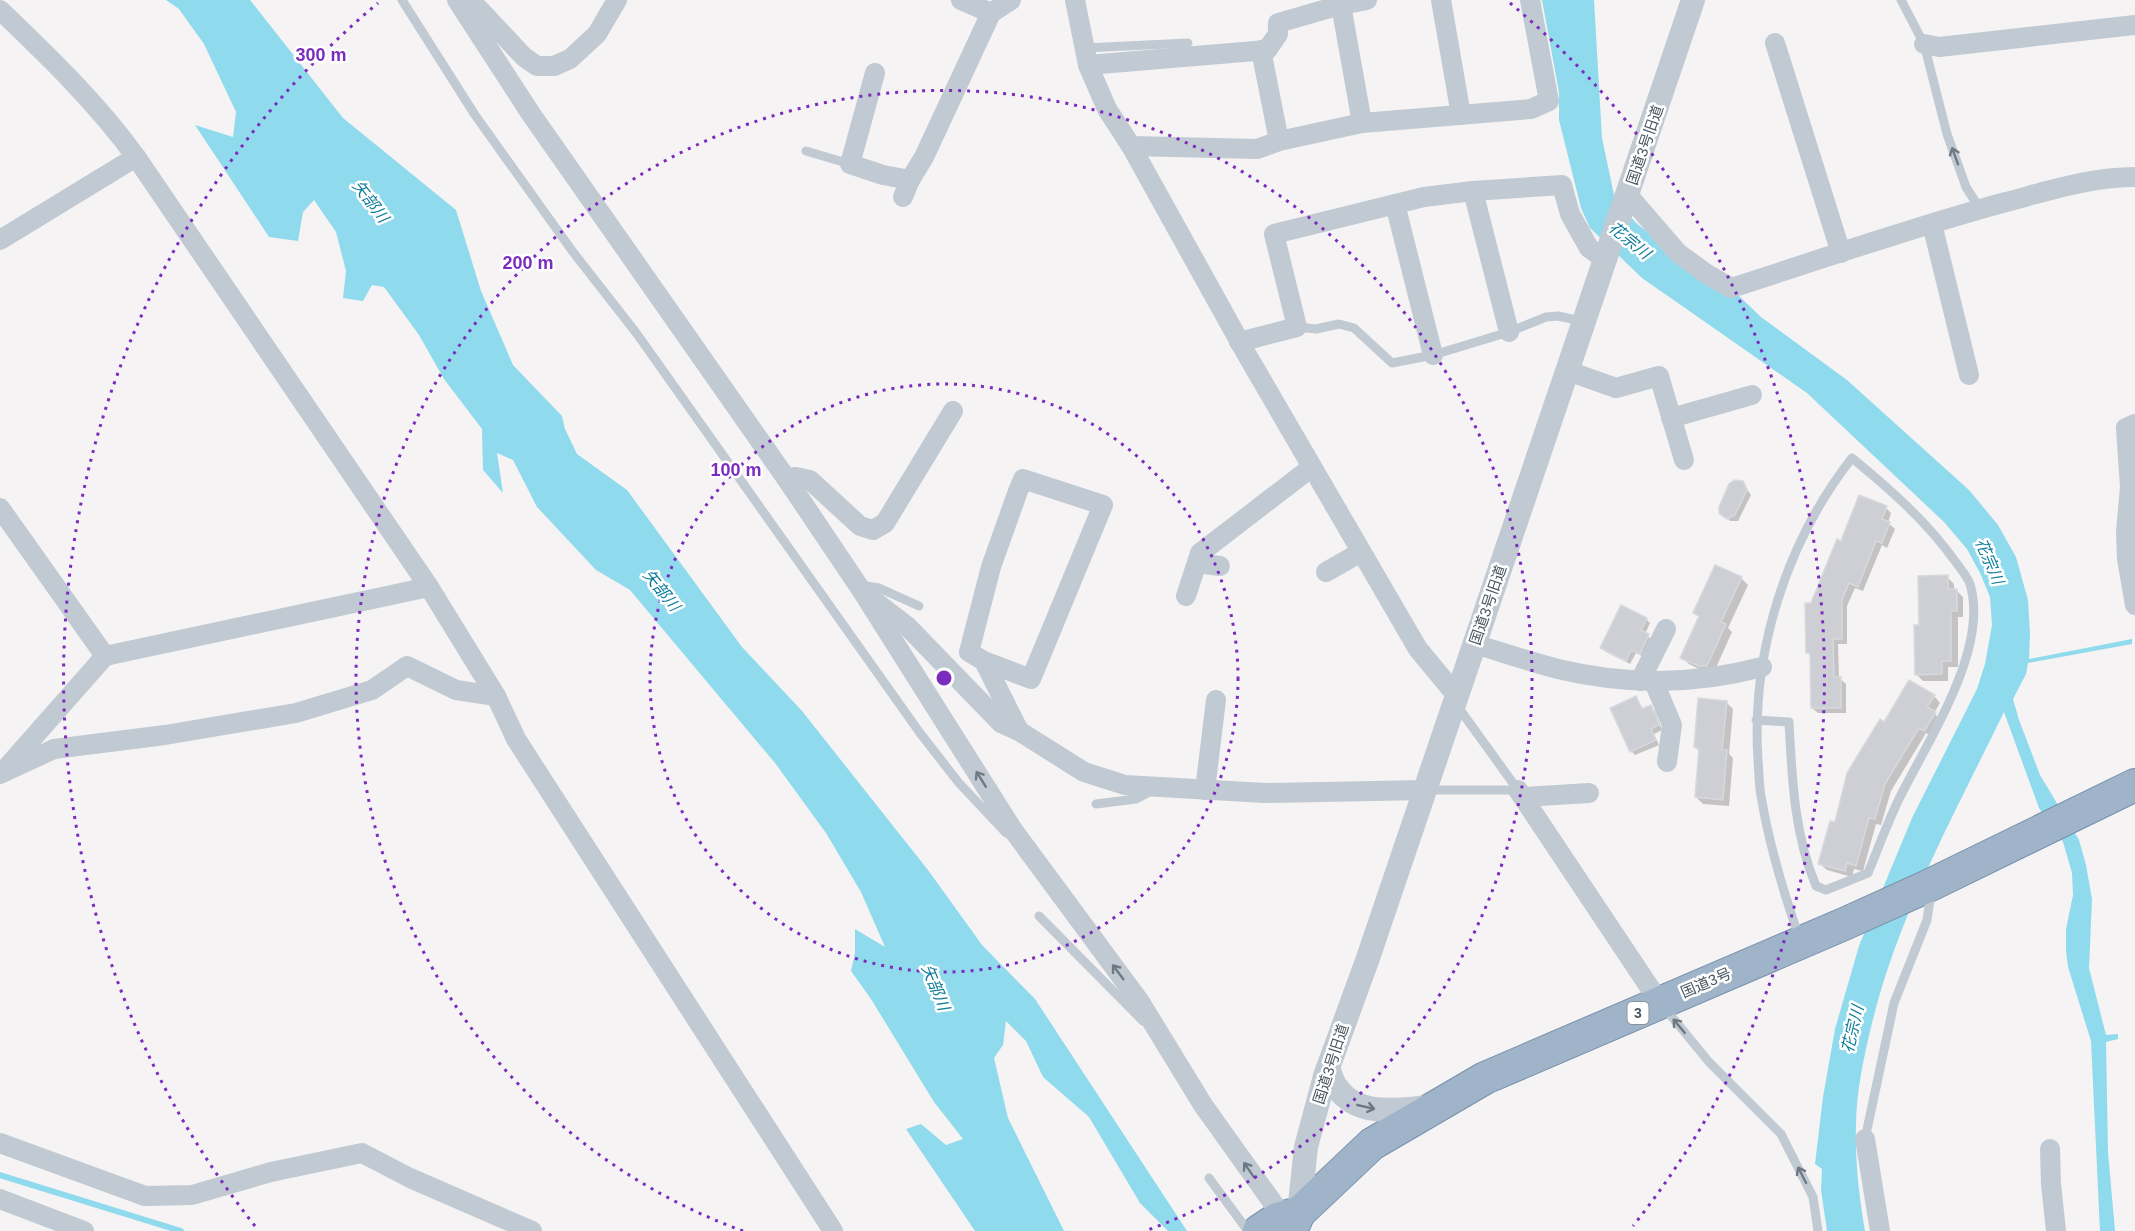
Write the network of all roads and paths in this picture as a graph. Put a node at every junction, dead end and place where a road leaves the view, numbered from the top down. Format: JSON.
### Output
{"nodes":[{"id":1,"x":402,"y":0,"type":"edge"},
{"id":2,"x":457,"y":0,"type":"edge"},
{"id":3,"x":468,"y":0,"type":"edge"},
{"id":4,"x":617,"y":0,"type":"edge"},
{"id":5,"x":961,"y":0,"type":"edge"},
{"id":6,"x":1011,"y":0,"type":"edge"},
{"id":7,"x":1075,"y":0,"type":"edge"},
{"id":8,"x":1367,"y":0,"type":"edge"},
{"id":9,"x":1441,"y":0,"type":"edge"},
{"id":10,"x":1530,"y":0,"type":"edge"},
{"id":11,"x":1693,"y":0,"type":"edge"},
{"id":12,"x":1901,"y":0,"type":"edge"},
{"id":13,"x":1341,"y":4,"type":"junction"},
{"id":14,"x":0,"y":10,"type":"edge"},
{"id":15,"x":991,"y":13,"type":"junction"},
{"id":16,"x":2135,"y":25,"type":"edge"},
{"id":17,"x":1188,"y":43,"type":"dead end"},
{"id":18,"x":1775,"y":43,"type":"dead end"},
{"id":19,"x":1924,"y":44,"type":"junction"},
{"id":20,"x":1261,"y":50,"type":"junction"},
{"id":21,"x":1087,"y":57,"type":"junction"},
{"id":22,"x":875,"y":73,"type":"dead end"},
{"id":23,"x":1461,"y":115,"type":"junction"},
{"id":24,"x":1362,"y":123,"type":"junction"},
{"id":25,"x":1279,"y":141,"type":"junction"},
{"id":26,"x":1131,"y":146,"type":"junction"},
{"id":27,"x":806,"y":151,"type":"dead end"},
{"id":28,"x":136,"y":157,"type":"junction"},
{"id":29,"x":850,"y":164,"type":"junction"},
{"id":30,"x":2135,"y":177,"type":"edge"},
{"id":31,"x":1473,"y":191,"type":"junction"},
{"id":32,"x":1627,"y":198,"type":"junction"},
{"id":33,"x":1395,"y":204,"type":"junction"},
{"id":34,"x":1980,"y":209,"type":"junction"},
{"id":35,"x":1932,"y":224,"type":"junction"},
{"id":36,"x":0,"y":240,"type":"edge"},
{"id":37,"x":1841,"y":253,"type":"junction"},
{"id":38,"x":1607,"y":258,"type":"junction"},
{"id":39,"x":1585,"y":322,"type":"junction"},
{"id":40,"x":1297,"y":327,"type":"junction"},
{"id":41,"x":1509,"y":332,"type":"junction"},
{"id":42,"x":1239,"y":342,"type":"junction"},
{"id":43,"x":1433,"y":355,"type":"junction"},
{"id":44,"x":1568,"y":371,"type":"junction"},
{"id":45,"x":1969,"y":375,"type":"dead end"},
{"id":46,"x":1752,"y":394,"type":"dead end"},
{"id":47,"x":953,"y":411,"type":"dead end"},
{"id":48,"x":1671,"y":418,"type":"junction"},
{"id":49,"x":2135,"y":424,"type":"edge"},
{"id":50,"x":1684,"y":460,"type":"dead end"},
{"id":51,"x":1312,"y":467,"type":"junction"},
{"id":52,"x":786,"y":478,"type":"junction"},
{"id":53,"x":0,"y":508,"type":"edge"},
{"id":54,"x":1361,"y":552,"type":"junction"},
{"id":55,"x":1197,"y":563,"type":"junction"},
{"id":56,"x":1220,"y":566,"type":"dead end"},
{"id":57,"x":1326,"y":572,"type":"dead end"},
{"id":58,"x":429,"y":587,"type":"junction"},
{"id":59,"x":860,"y":588,"type":"junction"},
{"id":60,"x":1186,"y":596,"type":"dead end"},
{"id":61,"x":2135,"y":605,"type":"edge"},
{"id":62,"x":919,"y":606,"type":"dead end"},
{"id":63,"x":1666,"y":629,"type":"dead end"},
{"id":64,"x":1474,"y":644,"type":"junction"},
{"id":65,"x":105,"y":656,"type":"junction"},
{"id":66,"x":984,"y":661,"type":"junction"},
{"id":67,"x":1762,"y":667,"type":"junction"},
{"id":68,"x":1647,"y":681,"type":"junction"},
{"id":69,"x":496,"y":696,"type":"junction"},
{"id":70,"x":1455,"y":699,"type":"junction"},
{"id":71,"x":1216,"y":700,"type":"dead end"},
{"id":72,"x":1756,"y":720,"type":"junction"},
{"id":73,"x":1019,"y":731,"type":"junction"},
{"id":74,"x":1667,"y":762,"type":"dead end"},
{"id":75,"x":1,"y":774,"type":"edge"},
{"id":76,"x":2135,"y":785,"type":"edge"},
{"id":77,"x":1159,"y":787,"type":"junction"},
{"id":78,"x":1205,"y":790,"type":"junction"},
{"id":79,"x":1425,"y":790,"type":"junction"},
{"id":80,"x":1521,"y":793,"type":"junction"},
{"id":81,"x":1589,"y":793,"type":"dead end"},
{"id":82,"x":1096,"y":804,"type":"dead end"},
{"id":83,"x":1013,"y":830,"type":"junction"},
{"id":84,"x":1929,"y":885,"type":"junction"},
{"id":85,"x":1040,"y":916,"type":"dead end"},
{"id":86,"x":1801,"y":942,"type":"junction"},
{"id":87,"x":1660,"y":1003,"type":"junction"},
{"id":88,"x":1166,"y":1046,"type":"junction"},
{"id":89,"x":1328,"y":1068,"type":"junction"},
{"id":90,"x":1435,"y":1107,"type":"junction"},
{"id":91,"x":1865,"y":1139,"type":"joint"},
{"id":92,"x":2,"y":1142,"type":"edge"},
{"id":93,"x":2050,"y":1149,"type":"dead end"},
{"id":94,"x":1209,"y":1179,"type":"dead end"},
{"id":95,"x":0,"y":1199,"type":"edge"},
{"id":96,"x":1282,"y":1226,"type":"edge"},
{"id":97,"x":84,"y":1231,"type":"edge"},
{"id":98,"x":532,"y":1231,"type":"edge"},
{"id":99,"x":833,"y":1231,"type":"edge"},
{"id":100,"x":1248,"y":1231,"type":"edge"},
{"id":101,"x":1818,"y":1231,"type":"edge"},
{"id":102,"x":1880,"y":1231,"type":"edge"},
{"id":103,"x":2056,"y":1231,"type":"edge"}],
"edges":[{"from":1,"to":83,"type":"lane"},
{"from":2,"to":52,"type":"street"},
{"from":3,"to":4,"type":"street"},
{"from":5,"to":15,"type":"street"},
{"from":6,"to":15,"type":"street"},
{"from":7,"to":21,"type":"street"},
{"from":8,"to":13,"type":"street"},
{"from":9,"to":23,"type":"street"},
{"from":10,"to":23,"type":"street"},
{"from":11,"to":32,"type":"street","name":"国道3号旧道"},
{"from":12,"to":19,"type":"lane"},
{"from":13,"to":20,"type":"street"},
{"from":13,"to":24,"type":"street"},
{"from":14,"to":28,"type":"street"},
{"from":15,"to":29,"type":"street"},
{"from":16,"to":19,"type":"street"},
{"from":17,"to":21,"type":"lane"},
{"from":18,"to":37,"type":"street"},
{"from":34,"to":19,"type":"lane","one_way":true},
{"from":20,"to":21,"type":"street"},
{"from":20,"to":25,"type":"street"},
{"from":21,"to":26,"type":"street"},
{"from":22,"to":29,"type":"street"},
{"from":23,"to":24,"type":"street"},
{"from":24,"to":25,"type":"street"},
{"from":25,"to":26,"type":"street"},
{"from":26,"to":42,"type":"street"},
{"from":27,"to":29,"type":"lane"},
{"from":28,"to":36,"type":"street"},
{"from":28,"to":58,"type":"street"},
{"from":30,"to":34,"type":"street"},
{"from":31,"to":33,"type":"street"},
{"from":31,"to":38,"type":"street"},
{"from":31,"to":41,"type":"street"},
{"from":32,"to":37,"type":"street"},
{"from":32,"to":38,"type":"street","name":"国道3号旧道"},
{"from":33,"to":40,"type":"street"},
{"from":33,"to":43,"type":"street"},
{"from":34,"to":35,"type":"street"},
{"from":35,"to":37,"type":"street"},
{"from":35,"to":45,"type":"street"},
{"from":38,"to":39,"type":"street","name":"国道3号旧道"},
{"from":39,"to":41,"type":"lane"},
{"from":39,"to":44,"type":"street","name":"国道3号旧道"},
{"from":40,"to":42,"type":"street"},
{"from":40,"to":43,"type":"lane"},
{"from":41,"to":43,"type":"lane"},
{"from":42,"to":51,"type":"street"},
{"from":44,"to":48,"type":"street"},
{"from":44,"to":64,"type":"street","name":"国道3号旧道"},
{"from":46,"to":48,"type":"street"},
{"from":47,"to":52,"type":"street"},
{"from":48,"to":50,"type":"street"},
{"from":49,"to":61,"type":"street"},
{"from":51,"to":54,"type":"street"},
{"from":51,"to":55,"type":"street"},
{"from":52,"to":59,"type":"street"},
{"from":53,"to":65,"type":"street"},
{"from":54,"to":57,"type":"street"},
{"from":54,"to":70,"type":"street"},
{"from":55,"to":56,"type":"street"},
{"from":55,"to":60,"type":"street"},
{"from":58,"to":65,"type":"street"},
{"from":58,"to":69,"type":"street"},
{"from":59,"to":62,"type":"lane"},
{"from":59,"to":73,"type":"street"},
{"from":83,"to":59,"type":"street","one_way":true},
{"from":63,"to":68,"type":"street"},
{"from":64,"to":68,"type":"street"},
{"from":64,"to":70,"type":"street","name":"国道3号旧道"},
{"from":65,"to":75,"type":"street"},
{"from":66,"to":66,"type":"street"},
{"from":66,"to":73,"type":"street"},
{"from":67,"to":68,"type":"street"},
{"from":67,"to":72,"type":"lane"},
{"from":67,"to":72,"type":"lane"},
{"from":68,"to":74,"type":"street"},
{"from":69,"to":75,"type":"street"},
{"from":69,"to":99,"type":"street"},
{"from":70,"to":79,"type":"street","name":"国道3号旧道"},
{"from":70,"to":80,"type":"lane"},
{"from":71,"to":78,"type":"street"},
{"from":72,"to":86,"type":"lane"},
{"from":73,"to":77,"type":"street"},
{"from":76,"to":84,"type":"highway","name":"国道3号","number":"3"},
{"from":77,"to":78,"type":"street"},
{"from":77,"to":82,"type":"lane"},
{"from":78,"to":79,"type":"street"},
{"from":79,"to":80,"type":"lane"},
{"from":79,"to":89,"type":"street","name":"国道3号旧道"},
{"from":80,"to":81,"type":"street"},
{"from":80,"to":87,"type":"street"},
{"from":88,"to":83,"type":"street","one_way":true},
{"from":84,"to":86,"type":"highway","name":"国道3号","number":"3"},
{"from":84,"to":91,"type":"lane"},
{"from":85,"to":88,"type":"lane"},
{"from":86,"to":87,"type":"highway","name":"国道3号","number":"3"},
{"from":87,"to":90,"type":"highway","name":"国道3号","number":"3"},
{"from":101,"to":87,"type":"lane","one_way":true},
{"from":96,"to":88,"type":"street","one_way":true},
{"from":89,"to":90,"type":"street","one_way":true},
{"from":89,"to":96,"type":"street","name":"国道3号旧道"},
{"from":90,"to":96,"type":"highway","name":"国道3号","number":"3"},
{"from":91,"to":102,"type":"street"},
{"from":92,"to":98,"type":"street"},
{"from":93,"to":103,"type":"street"},
{"from":94,"to":100,"type":"lane"},
{"from":95,"to":97,"type":"street"}]}
